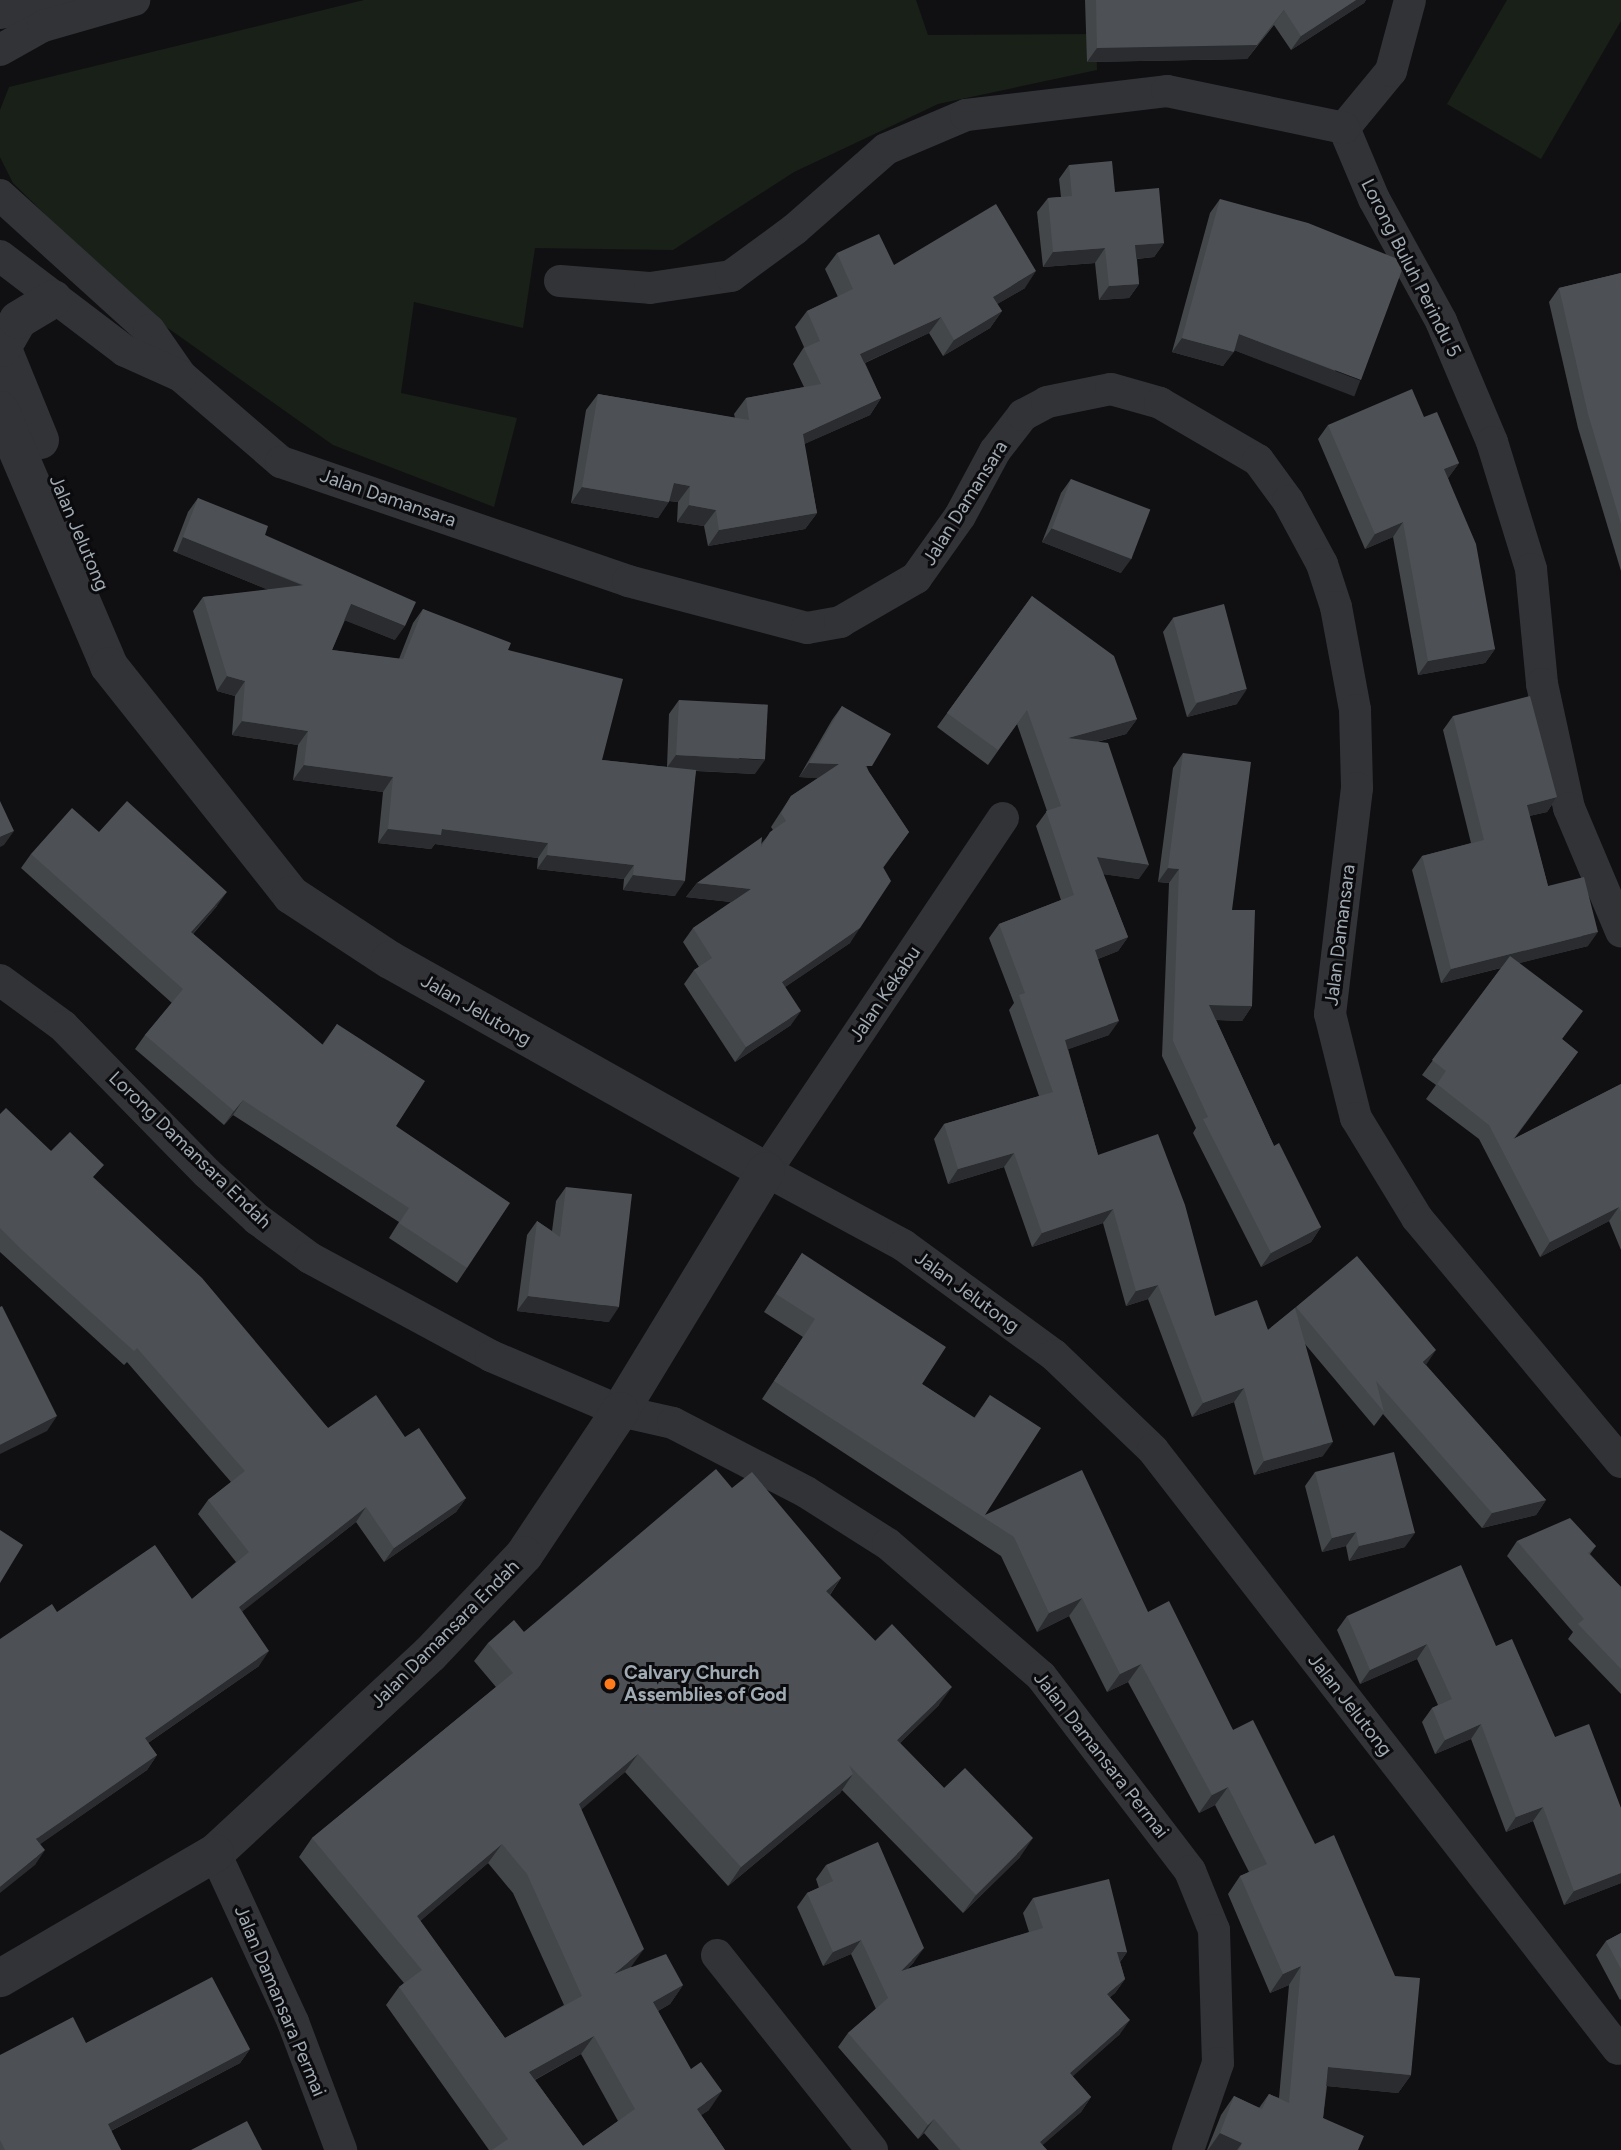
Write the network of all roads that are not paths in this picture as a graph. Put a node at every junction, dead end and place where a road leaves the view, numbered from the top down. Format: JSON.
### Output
{"nodes":[{"id":1,"x":78,"y":0,"type":"edge"},
{"id":2,"x":134,"y":0,"type":"edge"},
{"id":3,"x":1410,"y":0,"type":"edge"},
{"id":4,"x":0,"y":13,"type":"edge"},
{"id":5,"x":0,"y":50,"type":"edge"},
{"id":6,"x":1344,"y":128,"type":"junction"},
{"id":7,"x":0,"y":195,"type":"edge"},
{"id":8,"x":0,"y":256,"type":"edge"},
{"id":9,"x":560,"y":281,"type":"dead end"},
{"id":10,"x":53,"y":299,"type":"junction"},
{"id":11,"x":1,"y":345,"type":"edge"},
{"id":12,"x":181,"y":376,"type":"junction"},
{"id":13,"x":0,"y":410,"type":"edge"},
{"id":14,"x":156,"y":724,"type":"junction"},
{"id":15,"x":1003,"y":818,"type":"dead end"},
{"id":16,"x":1621,"y":931,"type":"edge"},
{"id":17,"x":0,"y":980,"type":"edge"},
{"id":18,"x":766,"y":1171,"type":"junction"},
{"id":19,"x":620,"y":1411,"type":"junction"},
{"id":20,"x":1621,"y":1462,"type":"edge"},
{"id":21,"x":215,"y":1853,"type":"junction"},
{"id":22,"x":717,"y":1955,"type":"dead end"},
{"id":23,"x":0,"y":1978,"type":"edge"},
{"id":24,"x":1618,"y":2049,"type":"dead end"},
{"id":25,"x":341,"y":2150,"type":"edge"},
{"id":26,"x":872,"y":2150,"type":"edge"},
{"id":27,"x":1188,"y":2150,"type":"edge"}],
"edges":[{"from":1,"to":4,"type":"street"},
{"from":2,"to":5,"type":"street"},
{"from":3,"to":6,"type":"street"},
{"from":6,"to":9,"type":"street"},
{"from":6,"to":16,"type":"street","name":"Lorong Buluh Perindu 5"},
{"from":7,"to":12,"type":"street","name":"Jalan Damansara"},
{"from":8,"to":10,"type":"street","name":"Jalan Damansara"},
{"from":10,"to":11,"type":"street"},
{"from":10,"to":12,"type":"street","name":"Jalan Damansara"},
{"from":11,"to":14,"type":"street","name":"Jalan Jelutong"},
{"from":12,"to":20,"type":"street","name":"Jalan Damansara"},
{"from":13,"to":14,"type":"street","name":"Jalan Jelutong"},
{"from":14,"to":18,"type":"street","name":"Jalan Jelutong"},
{"from":15,"to":18,"type":"street","name":"Jalan Kekabu"},
{"from":17,"to":19,"type":"street","name":"Lorong Damansara Endah"},
{"from":18,"to":19,"type":"street","name":"Jalan Damansara Endah"},
{"from":18,"to":24,"type":"street","name":"Jalan Jelutong"},
{"from":19,"to":21,"type":"street","name":"Jalan Damansara Endah"},
{"from":19,"to":27,"type":"street","name":"Jalan Damansara Permai"},
{"from":21,"to":23,"type":"street","name":"Jalan Damansara Endah"},
{"from":21,"to":25,"type":"street","name":"Jalan Damansara Permai"},
{"from":22,"to":26,"type":"street"}]}
